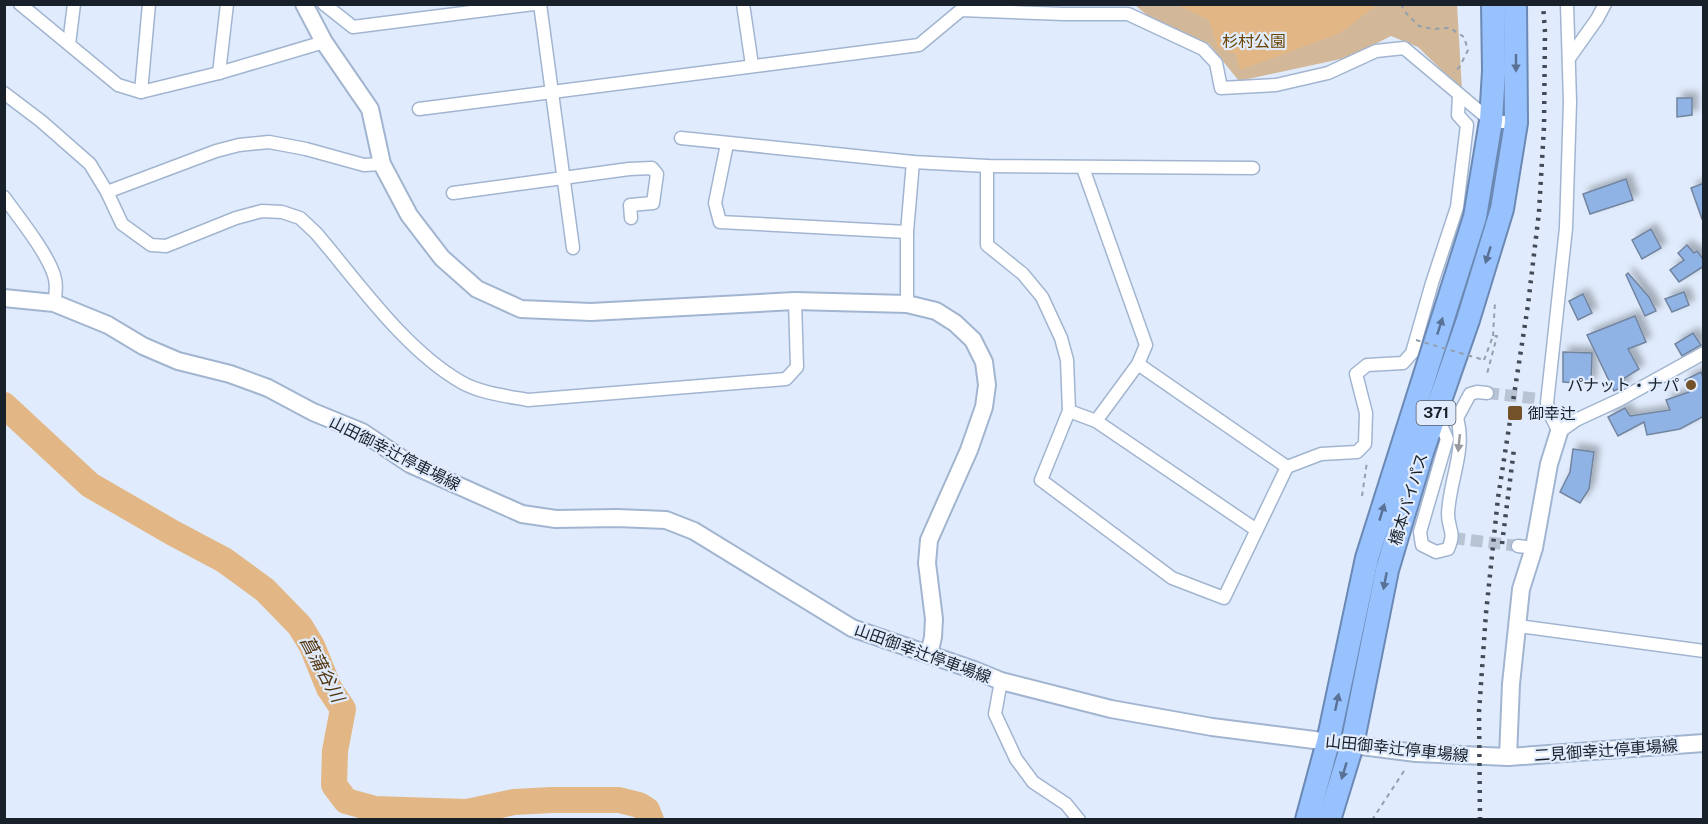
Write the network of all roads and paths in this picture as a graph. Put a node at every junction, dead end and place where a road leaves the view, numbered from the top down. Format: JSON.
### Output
{"nodes":[{"id":1,"x":20,"y":4,"type":"edge"},
{"id":2,"x":74,"y":4,"type":"edge"},
{"id":3,"x":149,"y":4,"type":"edge"},
{"id":4,"x":227,"y":4,"type":"edge"},
{"id":5,"x":304,"y":4,"type":"edge"},
{"id":6,"x":324,"y":4,"type":"edge"},
{"id":7,"x":534,"y":4,"type":"edge"},
{"id":8,"x":540,"y":4,"type":"edge"},
{"id":9,"x":743,"y":4,"type":"edge"},
{"id":10,"x":1401,"y":4,"type":"edge"},
{"id":11,"x":1492,"y":4,"type":"edge"},
{"id":12,"x":1515,"y":4,"type":"edge"},
{"id":13,"x":1567,"y":4,"type":"edge"},
{"id":14,"x":1605,"y":4,"type":"edge"},
{"id":15,"x":958,"y":7,"type":"edge"},
{"id":16,"x":1124,"y":9,"type":"edge"},
{"id":17,"x":324,"y":42,"type":"junction"},
{"id":18,"x":69,"y":44,"type":"junction"},
{"id":19,"x":1570,"y":57,"type":"junction"},
{"id":20,"x":752,"y":65,"type":"junction"},
{"id":21,"x":219,"y":73,"type":"junction"},
{"id":22,"x":1444,"y":83,"type":"junction"},
{"id":23,"x":141,"y":92,"type":"junction"},
{"id":24,"x":552,"y":92,"type":"junction"},
{"id":25,"x":4,"y":93,"type":"edge"},
{"id":26,"x":1459,"y":95,"type":"junction"},
{"id":27,"x":419,"y":109,"type":"dead end"},
{"id":28,"x":1491,"y":120,"type":"junction"},
{"id":29,"x":1516,"y":123,"type":"junction"},
{"id":30,"x":681,"y":138,"type":"dead end"},
{"id":31,"x":727,"y":144,"type":"junction"},
{"id":32,"x":913,"y":162,"type":"junction"},
{"id":33,"x":382,"y":164,"type":"junction"},
{"id":34,"x":987,"y":166,"type":"junction"},
{"id":35,"x":1083,"y":168,"type":"junction"},
{"id":36,"x":1253,"y":168,"type":"dead end"},
{"id":37,"x":564,"y":178,"type":"junction"},
{"id":38,"x":107,"y":192,"type":"junction"},
{"id":39,"x":453,"y":193,"type":"dead end"},
{"id":40,"x":4,"y":197,"type":"edge"},
{"id":41,"x":631,"y":218,"type":"dead end"},
{"id":42,"x":907,"y":232,"type":"junction"},
{"id":43,"x":573,"y":248,"type":"dead end"},
{"id":44,"x":6,"y":298,"type":"edge"},
{"id":45,"x":795,"y":301,"type":"junction"},
{"id":46,"x":1495,"y":302,"type":"dead end"},
{"id":47,"x":54,"y":303,"type":"junction"},
{"id":48,"x":907,"y":304,"type":"junction"},
{"id":49,"x":1492,"y":336,"type":"junction"},
{"id":50,"x":1416,"y":340,"type":"junction"},
{"id":51,"x":1704,"y":353,"type":"edge"},
{"id":52,"x":1138,"y":364,"type":"junction"},
{"id":53,"x":1487,"y":374,"type":"dead end"},
{"id":54,"x":1425,"y":375,"type":"junction"},
{"id":55,"x":1487,"y":393,"type":"tunnel mouth"},
{"id":56,"x":1418,"y":400,"type":"junction"},
{"id":57,"x":1438,"y":408,"type":"junction"},
{"id":58,"x":1069,"y":411,"type":"junction"},
{"id":59,"x":1457,"y":418,"type":"junction"},
{"id":60,"x":1096,"y":421,"type":"junction"},
{"id":61,"x":1559,"y":432,"type":"junction"},
{"id":62,"x":1365,"y":444,"type":"junction"},
{"id":63,"x":1287,"y":466,"type":"junction"},
{"id":64,"x":1362,"y":496,"type":"dead end"},
{"id":65,"x":1255,"y":529,"type":"junction"},
{"id":66,"x":1518,"y":626,"type":"junction"},
{"id":67,"x":1704,"y":651,"type":"edge"},
{"id":68,"x":929,"y":654,"type":"junction"},
{"id":69,"x":1000,"y":681,"type":"junction"},
{"id":70,"x":1328,"y":742,"type":"junction"},
{"id":71,"x":1704,"y":743,"type":"edge"},
{"id":72,"x":1352,"y":745,"type":"junction"},
{"id":73,"x":1416,"y":753,"type":"junction"},
{"id":74,"x":1508,"y":757,"type":"junction"},
{"id":75,"x":1079,"y":819,"type":"edge"},
{"id":76,"x":1307,"y":819,"type":"edge"},
{"id":77,"x":1329,"y":819,"type":"edge"},
{"id":78,"x":1372,"y":819,"type":"edge"}],
"edges":[{"from":1,"to":18,"type":"street"},
{"from":2,"to":18,"type":"street"},
{"from":3,"to":23,"type":"street"},
{"from":4,"to":21,"type":"street"},
{"from":5,"to":17,"type":"main road"},
{"from":6,"to":7,"type":"street"},
{"from":8,"to":24,"type":"street"},
{"from":9,"to":20,"type":"street"},
{"from":10,"to":22,"type":"path"},
{"from":11,"to":28,"type":"highway","name":"橋本バイパス","number":"371"},
{"from":12,"to":29,"type":"highway","name":"橋本バイパス","number":"371","one_way":true},
{"from":13,"to":19,"type":"street"},
{"from":14,"to":19,"type":"street"},
{"from":15,"to":16,"type":"street"},
{"from":15,"to":20,"type":"street"},
{"from":16,"to":22,"type":"street"},
{"from":17,"to":21,"type":"street"},
{"from":17,"to":33,"type":"main road"},
{"from":18,"to":23,"type":"street"},
{"from":19,"to":61,"type":"street"},
{"from":20,"to":24,"type":"street"},
{"from":21,"to":23,"type":"street"},
{"from":22,"to":26,"type":"street"},
{"from":24,"to":27,"type":"street"},
{"from":24,"to":37,"type":"street"},
{"from":25,"to":38,"type":"street"},
{"from":26,"to":28,"type":"street"},
{"from":26,"to":50,"type":"street"},
{"from":28,"to":29,"type":"street"},
{"from":54,"to":28,"type":"highway","name":"橋本バイパス","number":"371","one_way":true},
{"from":29,"to":57,"type":"highway","name":"橋本バイパス","number":"371","one_way":true},
{"from":30,"to":31,"type":"street"},
{"from":31,"to":32,"type":"street"},
{"from":31,"to":42,"type":"street"},
{"from":32,"to":34,"type":"street"},
{"from":32,"to":42,"type":"street"},
{"from":33,"to":38,"type":"street"},
{"from":33,"to":45,"type":"main road"},
{"from":34,"to":35,"type":"street"},
{"from":34,"to":58,"type":"street"},
{"from":35,"to":36,"type":"street"},
{"from":35,"to":52,"type":"street"},
{"from":37,"to":39,"type":"street"},
{"from":37,"to":41,"type":"street"},
{"from":37,"to":43,"type":"street"},
{"from":38,"to":45,"type":"street"},
{"from":40,"to":47,"type":"street"},
{"from":42,"to":48,"type":"street"},
{"from":44,"to":47,"type":"main road","name":"山田御幸辻停車場線"},
{"from":45,"to":48,"type":"main road"},
{"from":46,"to":49,"type":"path"},
{"from":47,"to":68,"type":"main road","name":"山田御幸辻停車場線"},
{"from":48,"to":68,"type":"main road"},
{"from":49,"to":50,"type":"path","bridge":true},
{"from":49,"to":53,"type":"path"},
{"from":50,"to":62,"type":"street"},
{"from":51,"to":61,"type":"street"},
{"from":52,"to":60,"type":"street"},
{"from":52,"to":63,"type":"street"},
{"from":54,"to":56,"type":"highway","name":"橋本バイパス","number":"371"},
{"from":54,"to":57,"type":"street"},
{"from":55,"to":59,"type":"street"},
{"from":56,"to":57,"type":"street"},
{"from":70,"to":56,"type":"highway","name":"橋本バイパス","number":"371","one_way":true},
{"from":57,"to":59,"type":"street"},
{"from":59,"to":57,"type":"street","one_way":true},
{"from":57,"to":72,"type":"highway","name":"橋本バイパス","number":"371","one_way":true},
{"from":58,"to":60,"type":"street"},
{"from":58,"to":65,"type":"street"},
{"from":60,"to":65,"type":"street"},
{"from":61,"to":66,"type":"main road"},
{"from":62,"to":63,"type":"street"},
{"from":62,"to":64,"type":"path"},
{"from":63,"to":65,"type":"street"},
{"from":66,"to":67,"type":"street"},
{"from":66,"to":74,"type":"main road"},
{"from":68,"to":69,"type":"main road","name":"山田御幸辻停車場線"},
{"from":69,"to":70,"type":"main road","name":"山田御幸辻停車場線"},
{"from":69,"to":75,"type":"street"},
{"from":70,"to":72,"type":"main road","name":"山田御幸辻停車場線"},
{"from":70,"to":76,"type":"highway","name":"橋本バイパス","number":"371"},
{"from":71,"to":74,"type":"main road","name":"二見御幸辻停車場線"},
{"from":72,"to":73,"type":"main road","name":"山田御幸辻停車場線"},
{"from":72,"to":77,"type":"highway","name":"橋本バイパス","number":"371","one_way":true},
{"from":73,"to":74,"type":"main road","name":"山田御幸辻停車場線"},
{"from":73,"to":78,"type":"path"}]}
